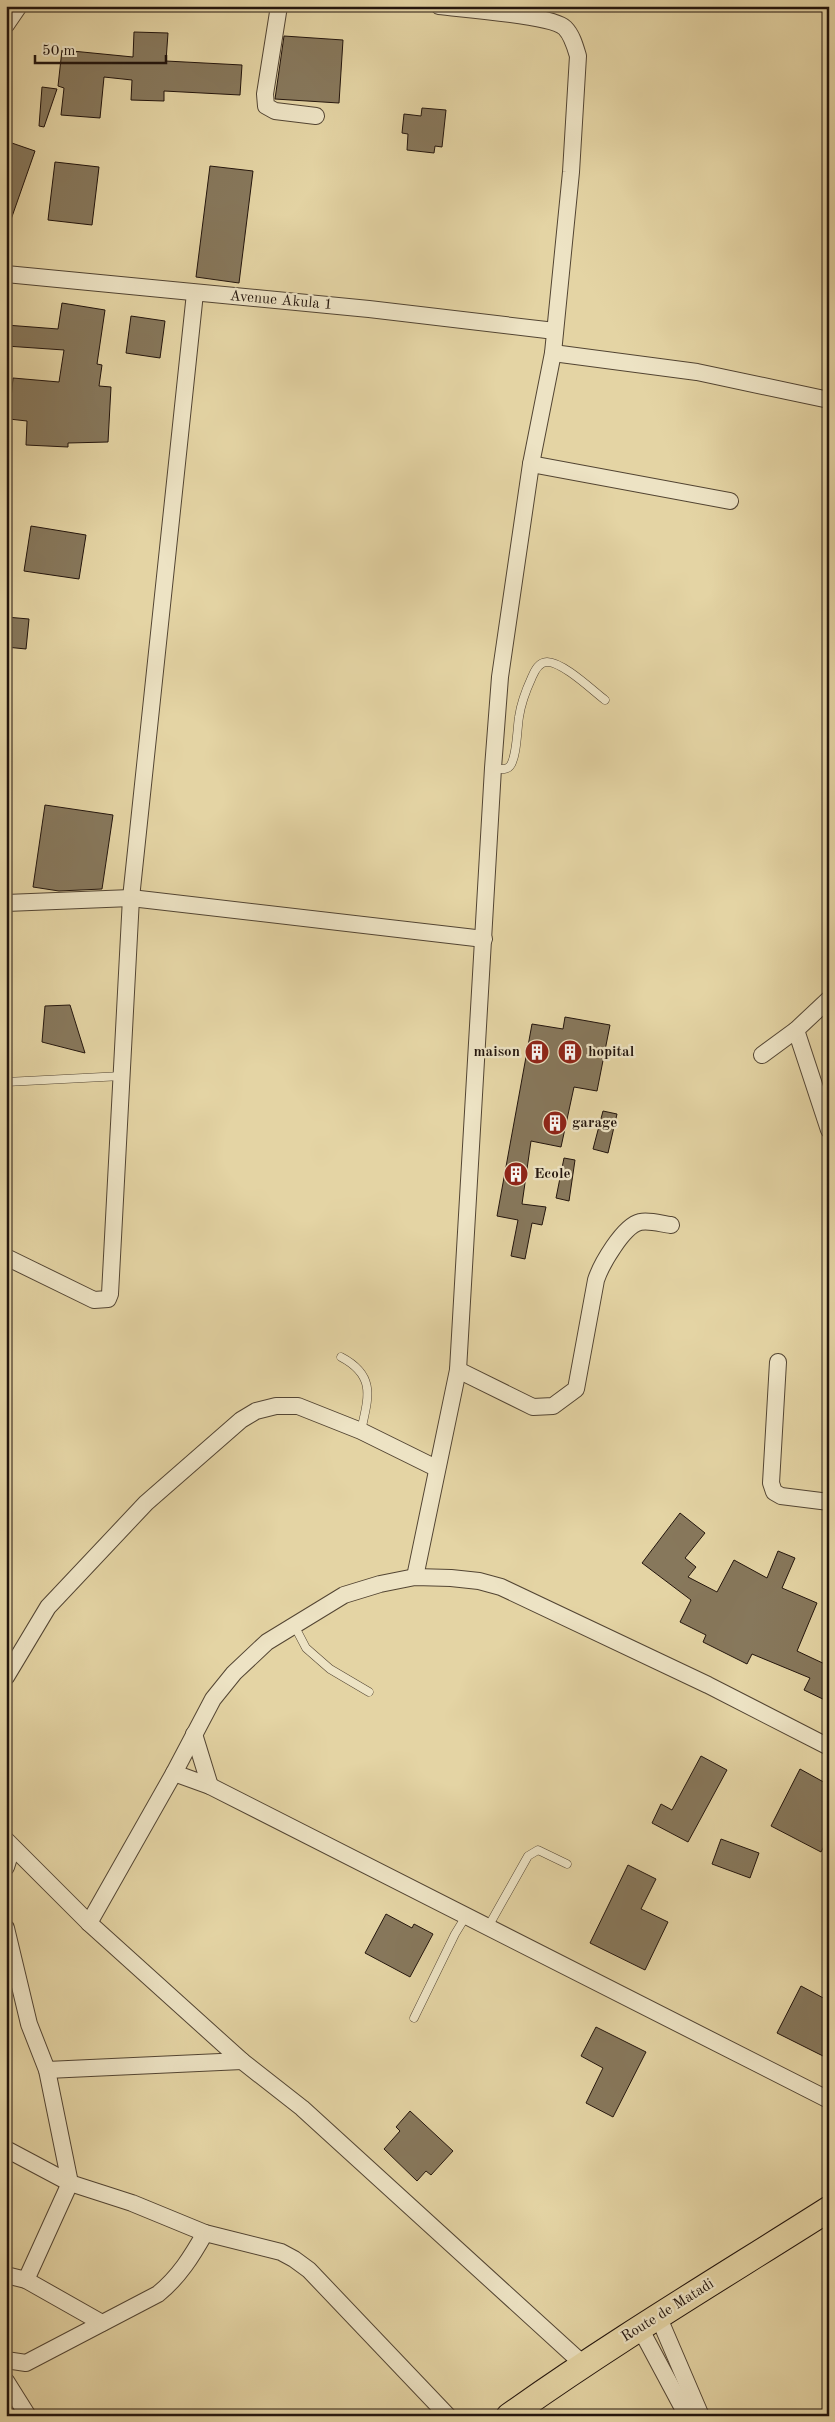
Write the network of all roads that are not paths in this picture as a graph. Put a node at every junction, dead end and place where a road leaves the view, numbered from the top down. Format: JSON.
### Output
{"nodes":[{"id":1,"x":19,"y":6,"type":"edge"},
{"id":2,"x":278,"y":6,"type":"edge"},
{"id":3,"x":439,"y":6,"type":"edge"},
{"id":4,"x":6,"y":25,"type":"edge"},
{"id":5,"x":316,"y":116,"type":"dead end"},
{"id":6,"x":6,"y":274,"type":"edge"},
{"id":7,"x":196,"y":293,"type":"junction"},
{"id":8,"x":555,"y":331,"type":"junction"},
{"id":9,"x":553,"y":354,"type":"junction"},
{"id":10,"x":829,"y":400,"type":"edge"},
{"id":11,"x":532,"y":464,"type":"junction"},
{"id":12,"x":730,"y":502,"type":"dead end"},
{"id":13,"x":604,"y":700,"type":"dead end"},
{"id":14,"x":493,"y":768,"type":"junction"},
{"id":15,"x":131,"y":898,"type":"junction"},
{"id":16,"x":6,"y":903,"type":"edge"},
{"id":17,"x":484,"y":939,"type":"junction"},
{"id":18,"x":829,"y":999,"type":"edge"},
{"id":19,"x":796,"y":1030,"type":"junction"},
{"id":20,"x":762,"y":1055,"type":"dead end"},
{"id":21,"x":122,"y":1076,"type":"junction"},
{"id":22,"x":6,"y":1082,"type":"edge"},
{"id":23,"x":829,"y":1130,"type":"edge"},
{"id":24,"x":672,"y":1225,"type":"dead end"},
{"id":25,"x":6,"y":1257,"type":"edge"},
{"id":26,"x":341,"y":1358,"type":"dead end"},
{"id":27,"x":778,"y":1362,"type":"dead end"},
{"id":28,"x":458,"y":1370,"type":"junction"},
{"id":29,"x":361,"y":1431,"type":"junction"},
{"id":30,"x":436,"y":1468,"type":"junction"},
{"id":31,"x":829,"y":1502,"type":"edge"},
{"id":32,"x":415,"y":1577,"type":"junction"},
{"id":33,"x":295,"y":1627,"type":"junction"},
{"id":34,"x":6,"y":1677,"type":"edge"},
{"id":35,"x":369,"y":1692,"type":"dead end"},
{"id":36,"x":194,"y":1734,"type":"junction"},
{"id":37,"x":829,"y":1747,"type":"edge"},
{"id":38,"x":174,"y":1773,"type":"junction"},
{"id":39,"x":210,"y":1786,"type":"junction"},
{"id":40,"x":9,"y":1844,"type":"edge"},
{"id":41,"x":567,"y":1864,"type":"dead end"},
{"id":42,"x":6,"y":1867,"type":"edge"},
{"id":43,"x":466,"y":1916,"type":"junction"},
{"id":44,"x":89,"y":1922,"type":"junction"},
{"id":45,"x":488,"y":1927,"type":"junction"},
{"id":46,"x":6,"y":1930,"type":"edge"},
{"id":47,"x":414,"y":2018,"type":"dead end"},
{"id":48,"x":242,"y":2061,"type":"junction"},
{"id":49,"x":47,"y":2070,"type":"junction"},
{"id":50,"x":829,"y":2100,"type":"edge"},
{"id":51,"x":6,"y":2149,"type":"edge"},
{"id":52,"x":70,"y":2184,"type":"junction"},
{"id":53,"x":829,"y":2209,"type":"edge"},
{"id":54,"x":205,"y":2233,"type":"junction"},
{"id":55,"x":6,"y":2275,"type":"edge"},
{"id":56,"x":26,"y":2280,"type":"junction"},
{"id":57,"x":102,"y":2323,"type":"junction"},
{"id":58,"x":650,"y":2324,"type":"junction"},
{"id":59,"x":6,"y":2360,"type":"edge"},
{"id":60,"x":583,"y":2364,"type":"junction"},
{"id":61,"x":6,"y":2381,"type":"edge"},
{"id":62,"x":28,"y":2416,"type":"edge"},
{"id":63,"x":448,"y":2416,"type":"edge"},
{"id":64,"x":510,"y":2416,"type":"edge"},
{"id":65,"x":687,"y":2416,"type":"edge"},
{"id":66,"x":701,"y":2416,"type":"edge"}],
"edges":[{"from":1,"to":4,"type":"street"},
{"from":2,"to":5,"type":"street"},
{"from":3,"to":8,"type":"street"},
{"from":6,"to":7,"type":"street","name":"Avenue Akula 1"},
{"from":7,"to":8,"type":"street","name":"Avenue Akula 1"},
{"from":7,"to":15,"type":"street"},
{"from":8,"to":9,"type":"street"},
{"from":9,"to":10,"type":"street"},
{"from":9,"to":11,"type":"street"},
{"from":11,"to":12,"type":"street"},
{"from":11,"to":14,"type":"street"},
{"from":13,"to":14,"type":"lane"},
{"from":14,"to":17,"type":"street"},
{"from":15,"to":16,"type":"street"},
{"from":15,"to":17,"type":"street"},
{"from":15,"to":21,"type":"street"},
{"from":17,"to":28,"type":"street"},
{"from":18,"to":19,"type":"street"},
{"from":19,"to":20,"type":"street"},
{"from":19,"to":23,"type":"street"},
{"from":21,"to":22,"type":"lane"},
{"from":21,"to":25,"type":"street"},
{"from":24,"to":28,"type":"street"},
{"from":26,"to":29,"type":"lane"},
{"from":27,"to":31,"type":"street"},
{"from":28,"to":30,"type":"street"},
{"from":29,"to":30,"type":"street"},
{"from":29,"to":34,"type":"street"},
{"from":30,"to":32,"type":"street"},
{"from":32,"to":33,"type":"street"},
{"from":32,"to":37,"type":"street"},
{"from":33,"to":35,"type":"lane"},
{"from":33,"to":36,"type":"street"},
{"from":36,"to":38,"type":"street"},
{"from":36,"to":39,"type":"street"},
{"from":38,"to":39,"type":"street"},
{"from":38,"to":44,"type":"street"},
{"from":39,"to":43,"type":"street"},
{"from":40,"to":42,"type":"street"},
{"from":40,"to":44,"type":"street"},
{"from":41,"to":45,"type":"lane"},
{"from":43,"to":45,"type":"street"},
{"from":43,"to":47,"type":"lane"},
{"from":44,"to":48,"type":"street"},
{"from":45,"to":50,"type":"street"},
{"from":46,"to":49,"type":"street"},
{"from":48,"to":49,"type":"street"},
{"from":48,"to":60,"type":"street"},
{"from":49,"to":52,"type":"street"},
{"from":51,"to":52,"type":"street"},
{"from":52,"to":54,"type":"street"},
{"from":52,"to":56,"type":"street"},
{"from":53,"to":58,"type":"main road","name":"Route de Matadi"},
{"from":54,"to":57,"type":"street"},
{"from":54,"to":63,"type":"street"},
{"from":55,"to":56,"type":"street"},
{"from":56,"to":57,"type":"street"},
{"from":57,"to":59,"type":"street"},
{"from":58,"to":60,"type":"main road","name":"Route de Matadi"},
{"from":58,"to":65,"type":"street"},
{"from":58,"to":66,"type":"street"},
{"from":60,"to":64,"type":"main road","name":"Route de Matadi"},
{"from":61,"to":62,"type":"street"}]}
